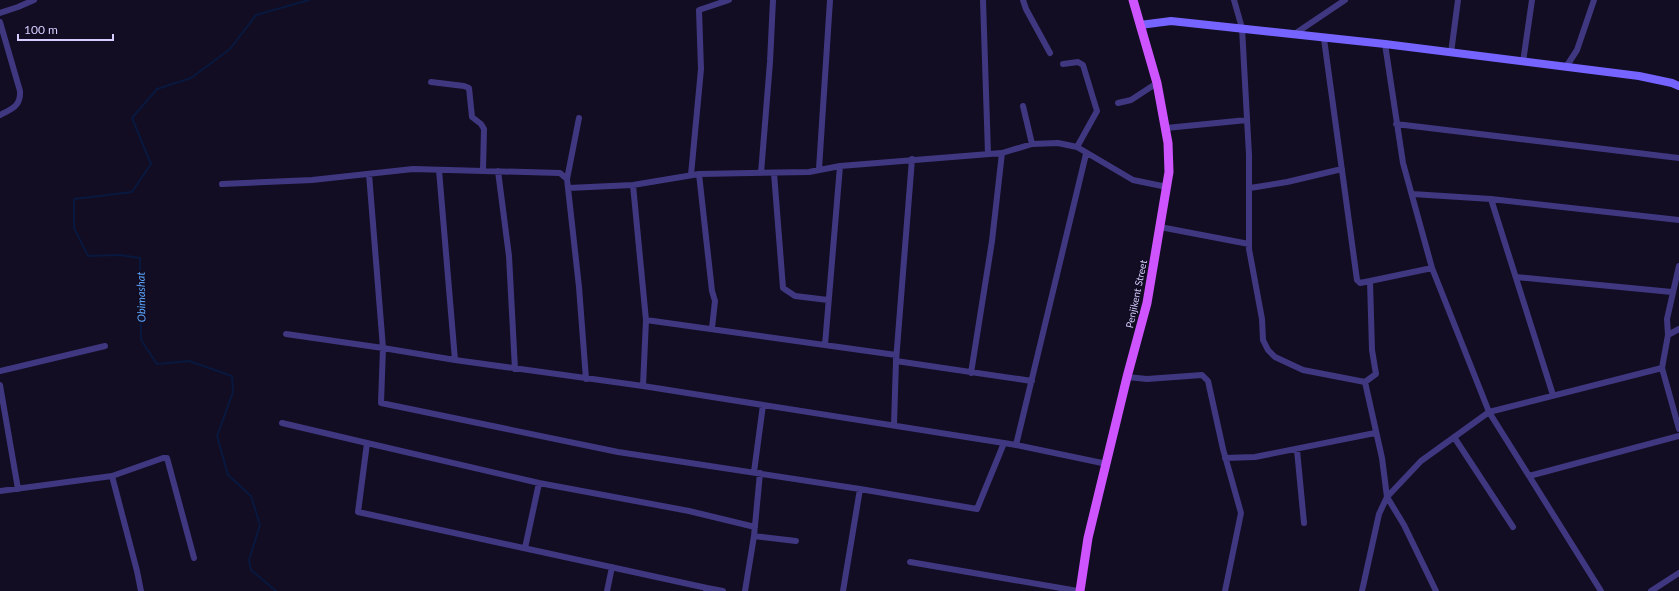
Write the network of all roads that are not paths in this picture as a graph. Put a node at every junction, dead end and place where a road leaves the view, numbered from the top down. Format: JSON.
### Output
{"nodes":[{"id":1,"x":34,"y":0,"type":"edge"},
{"id":2,"x":729,"y":0,"type":"edge"},
{"id":3,"x":773,"y":0,"type":"edge"},
{"id":4,"x":830,"y":0,"type":"edge"},
{"id":5,"x":982,"y":0,"type":"edge"},
{"id":6,"x":1023,"y":0,"type":"edge"},
{"id":7,"x":1133,"y":0,"type":"edge"},
{"id":8,"x":1234,"y":0,"type":"edge"},
{"id":9,"x":1345,"y":0,"type":"edge"},
{"id":10,"x":1458,"y":0,"type":"edge"},
{"id":11,"x":1532,"y":0,"type":"edge"},
{"id":12,"x":1594,"y":0,"type":"edge"},
{"id":13,"x":0,"y":13,"type":"edge"},
{"id":14,"x":0,"y":22,"type":"edge"},
{"id":15,"x":1140,"y":25,"type":"junction"},
{"id":16,"x":1242,"y":28,"type":"junction"},
{"id":17,"x":1293,"y":35,"type":"junction"},
{"id":18,"x":1324,"y":39,"type":"junction"},
{"id":19,"x":1385,"y":44,"type":"junction"},
{"id":20,"x":1450,"y":52,"type":"junction"},
{"id":21,"x":1050,"y":53,"type":"dead end"},
{"id":22,"x":1523,"y":62,"type":"junction"},
{"id":23,"x":1063,"y":64,"type":"dead end"},
{"id":24,"x":1566,"y":67,"type":"junction"},
{"id":25,"x":431,"y":82,"type":"dead end"},
{"id":26,"x":1157,"y":82,"type":"junction"},
{"id":27,"x":1679,"y":86,"type":"edge"},
{"id":28,"x":1118,"y":103,"type":"dead end"},
{"id":29,"x":1023,"y":106,"type":"dead end"},
{"id":30,"x":0,"y":115,"type":"edge"},
{"id":31,"x":579,"y":118,"type":"dead end"},
{"id":32,"x":1247,"y":120,"type":"junction"},
{"id":33,"x":1396,"y":124,"type":"junction"},
{"id":34,"x":1166,"y":128,"type":"junction"},
{"id":35,"x":1032,"y":144,"type":"junction"},
{"id":36,"x":1077,"y":147,"type":"junction"},
{"id":37,"x":1002,"y":153,"type":"junction"},
{"id":38,"x":988,"y":154,"type":"junction"},
{"id":39,"x":1086,"y":154,"type":"junction"},
{"id":40,"x":1679,"y":158,"type":"edge"},
{"id":41,"x":912,"y":159,"type":"junction"},
{"id":42,"x":840,"y":166,"type":"junction"},
{"id":43,"x":819,"y":169,"type":"junction"},
{"id":44,"x":1342,"y":169,"type":"junction"},
{"id":45,"x":439,"y":170,"type":"junction"},
{"id":46,"x":484,"y":170,"type":"junction"},
{"id":47,"x":498,"y":171,"type":"junction"},
{"id":48,"x":761,"y":173,"type":"junction"},
{"id":49,"x":774,"y":173,"type":"junction"},
{"id":50,"x":369,"y":174,"type":"junction"},
{"id":51,"x":699,"y":174,"type":"junction"},
{"id":52,"x":692,"y":175,"type":"junction"},
{"id":53,"x":567,"y":179,"type":"junction"},
{"id":54,"x":222,"y":184,"type":"dead end"},
{"id":55,"x":633,"y":185,"type":"junction"},
{"id":56,"x":1167,"y":187,"type":"junction"},
{"id":57,"x":568,"y":188,"type":"junction"},
{"id":58,"x":1250,"y":188,"type":"junction"},
{"id":59,"x":1412,"y":194,"type":"junction"},
{"id":60,"x":1491,"y":199,"type":"junction"},
{"id":61,"x":1679,"y":220,"type":"edge"},
{"id":62,"x":1160,"y":227,"type":"junction"},
{"id":63,"x":1249,"y":244,"type":"junction"},
{"id":64,"x":1679,"y":266,"type":"edge"},
{"id":65,"x":1432,"y":268,"type":"junction"},
{"id":66,"x":1516,"y":277,"type":"junction"},
{"id":67,"x":1370,"y":281,"type":"junction"},
{"id":68,"x":1672,"y":292,"type":"junction"},
{"id":69,"x":828,"y":300,"type":"junction"},
{"id":70,"x":646,"y":320,"type":"junction"},
{"id":71,"x":712,"y":328,"type":"junction"},
{"id":72,"x":1679,"y":329,"type":"edge"},
{"id":73,"x":286,"y":334,"type":"dead end"},
{"id":74,"x":1668,"y":336,"type":"junction"},
{"id":75,"x":825,"y":345,"type":"junction"},
{"id":76,"x":105,"y":346,"type":"dead end"},
{"id":77,"x":383,"y":348,"type":"junction"},
{"id":78,"x":455,"y":360,"type":"junction"},
{"id":79,"x":896,"y":361,"type":"junction"},
{"id":80,"x":1662,"y":368,"type":"junction"},
{"id":81,"x":515,"y":369,"type":"junction"},
{"id":82,"x":0,"y":371,"type":"edge"},
{"id":83,"x":971,"y":373,"type":"junction"},
{"id":84,"x":1127,"y":377,"type":"junction"},
{"id":85,"x":586,"y":379,"type":"junction"},
{"id":86,"x":1032,"y":382,"type":"junction"},
{"id":87,"x":1365,"y":382,"type":"junction"},
{"id":88,"x":0,"y":385,"type":"edge"},
{"id":89,"x":643,"y":386,"type":"junction"},
{"id":90,"x":1553,"y":395,"type":"junction"},
{"id":91,"x":763,"y":405,"type":"junction"},
{"id":92,"x":1489,"y":412,"type":"junction"},
{"id":93,"x":282,"y":423,"type":"dead end"},
{"id":94,"x":894,"y":424,"type":"junction"},
{"id":95,"x":1679,"y":429,"type":"edge"},
{"id":96,"x":1375,"y":434,"type":"junction"},
{"id":97,"x":1679,"y":436,"type":"edge"},
{"id":98,"x":1454,"y":437,"type":"junction"},
{"id":99,"x":367,"y":443,"type":"junction"},
{"id":100,"x":1004,"y":443,"type":"junction"},
{"id":101,"x":1016,"y":445,"type":"junction"},
{"id":102,"x":1297,"y":450,"type":"junction"},
{"id":103,"x":1226,"y":458,"type":"junction"},
{"id":104,"x":1107,"y":464,"type":"junction"},
{"id":105,"x":757,"y":473,"type":"junction"},
{"id":106,"x":112,"y":476,"type":"junction"},
{"id":107,"x":1529,"y":476,"type":"junction"},
{"id":108,"x":540,"y":482,"type":"junction"},
{"id":109,"x":18,"y":489,"type":"junction"},
{"id":110,"x":860,"y":489,"type":"junction"},
{"id":111,"x":0,"y":491,"type":"edge"},
{"id":112,"x":1387,"y":497,"type":"junction"},
{"id":113,"x":1304,"y":523,"type":"dead end"},
{"id":114,"x":754,"y":527,"type":"junction"},
{"id":115,"x":1513,"y":527,"type":"dead end"},
{"id":116,"x":754,"y":536,"type":"junction"},
{"id":117,"x":796,"y":541,"type":"dead end"},
{"id":118,"x":525,"y":548,"type":"junction"},
{"id":119,"x":194,"y":558,"type":"dead end"},
{"id":120,"x":910,"y":562,"type":"dead end"},
{"id":121,"x":612,"y":567,"type":"junction"},
{"id":122,"x":1679,"y":574,"type":"edge"},
{"id":123,"x":706,"y":590,"type":"edge"},
{"id":124,"x":141,"y":591,"type":"edge"},
{"id":125,"x":607,"y":591,"type":"edge"},
{"id":126,"x":723,"y":591,"type":"edge"},
{"id":127,"x":744,"y":591,"type":"edge"},
{"id":128,"x":843,"y":591,"type":"edge"},
{"id":129,"x":1079,"y":591,"type":"edge"},
{"id":130,"x":1225,"y":591,"type":"edge"},
{"id":131,"x":1362,"y":591,"type":"edge"},
{"id":132,"x":1436,"y":591,"type":"edge"},
{"id":133,"x":1601,"y":591,"type":"edge"},
{"id":134,"x":1651,"y":591,"type":"edge"}],
"edges":[{"from":1,"to":13,"type":"street"},
{"from":2,"to":52,"type":"street"},
{"from":3,"to":48,"type":"street"},
{"from":4,"to":43,"type":"street"},
{"from":5,"to":38,"type":"street"},
{"from":6,"to":21,"type":"street"},
{"from":7,"to":15,"type":"main road","name":"Penjikent Street"},
{"from":8,"to":16,"type":"street"},
{"from":9,"to":17,"type":"street"},
{"from":10,"to":20,"type":"street"},
{"from":11,"to":22,"type":"street"},
{"from":12,"to":24,"type":"street"},
{"from":14,"to":30,"type":"street"},
{"from":15,"to":16,"type":"main road"},
{"from":15,"to":26,"type":"main road","name":"Penjikent Street"},
{"from":16,"to":17,"type":"main road"},
{"from":16,"to":32,"type":"street"},
{"from":17,"to":18,"type":"main road"},
{"from":18,"to":19,"type":"main road"},
{"from":18,"to":44,"type":"street"},
{"from":19,"to":20,"type":"main road"},
{"from":19,"to":33,"type":"street"},
{"from":20,"to":22,"type":"main road"},
{"from":22,"to":24,"type":"main road"},
{"from":23,"to":36,"type":"street"},
{"from":24,"to":27,"type":"main road"},
{"from":25,"to":46,"type":"street"},
{"from":26,"to":28,"type":"street"},
{"from":26,"to":34,"type":"main road","name":"Penjikent Street"},
{"from":29,"to":35,"type":"street"},
{"from":31,"to":53,"type":"street"},
{"from":32,"to":34,"type":"street"},
{"from":32,"to":58,"type":"street"},
{"from":33,"to":40,"type":"street"},
{"from":33,"to":59,"type":"street"},
{"from":34,"to":56,"type":"main road","name":"Penjikent Street"},
{"from":35,"to":36,"type":"street"},
{"from":35,"to":37,"type":"street"},
{"from":36,"to":39,"type":"street"},
{"from":37,"to":38,"type":"street"},
{"from":37,"to":83,"type":"street"},
{"from":38,"to":41,"type":"street"},
{"from":39,"to":56,"type":"street"},
{"from":39,"to":86,"type":"street"},
{"from":41,"to":42,"type":"street"},
{"from":41,"to":79,"type":"street"},
{"from":42,"to":43,"type":"street"},
{"from":42,"to":69,"type":"street"},
{"from":43,"to":49,"type":"street"},
{"from":44,"to":58,"type":"street"},
{"from":44,"to":67,"type":"street"},
{"from":45,"to":46,"type":"street"},
{"from":45,"to":50,"type":"street"},
{"from":45,"to":78,"type":"street"},
{"from":46,"to":47,"type":"street"},
{"from":47,"to":53,"type":"street"},
{"from":47,"to":81,"type":"street"},
{"from":48,"to":49,"type":"street"},
{"from":48,"to":51,"type":"street"},
{"from":49,"to":69,"type":"street"},
{"from":50,"to":54,"type":"street"},
{"from":50,"to":77,"type":"street"},
{"from":51,"to":52,"type":"street"},
{"from":51,"to":71,"type":"street"},
{"from":52,"to":55,"type":"street"},
{"from":53,"to":57,"type":"street"},
{"from":55,"to":57,"type":"street"},
{"from":55,"to":70,"type":"street"},
{"from":56,"to":62,"type":"main road","name":"Penjikent Street"},
{"from":57,"to":85,"type":"street"},
{"from":58,"to":63,"type":"street"},
{"from":59,"to":60,"type":"street"},
{"from":59,"to":65,"type":"street"},
{"from":60,"to":61,"type":"street"},
{"from":60,"to":66,"type":"street"},
{"from":62,"to":63,"type":"street"},
{"from":62,"to":84,"type":"main road","name":"Penjikent Street"},
{"from":63,"to":87,"type":"street"},
{"from":64,"to":68,"type":"street"},
{"from":65,"to":67,"type":"street"},
{"from":65,"to":92,"type":"street"},
{"from":66,"to":68,"type":"street"},
{"from":66,"to":90,"type":"street"},
{"from":67,"to":87,"type":"street"},
{"from":68,"to":74,"type":"street"},
{"from":69,"to":75,"type":"street"},
{"from":70,"to":71,"type":"street"},
{"from":70,"to":89,"type":"street"},
{"from":71,"to":75,"type":"street"},
{"from":72,"to":74,"type":"street"},
{"from":73,"to":77,"type":"street"},
{"from":74,"to":80,"type":"street"},
{"from":75,"to":79,"type":"street"},
{"from":76,"to":82,"type":"street"},
{"from":77,"to":78,"type":"street"},
{"from":77,"to":105,"type":"street"},
{"from":78,"to":81,"type":"street"},
{"from":79,"to":83,"type":"street"},
{"from":79,"to":94,"type":"street"},
{"from":80,"to":90,"type":"street"},
{"from":80,"to":95,"type":"street"},
{"from":81,"to":85,"type":"street"},
{"from":83,"to":86,"type":"street"},
{"from":84,"to":103,"type":"street"},
{"from":84,"to":104,"type":"main road","name":"Penjikent Street"},
{"from":85,"to":89,"type":"street"},
{"from":86,"to":101,"type":"street"},
{"from":87,"to":96,"type":"street"},
{"from":88,"to":109,"type":"street"},
{"from":89,"to":91,"type":"street"},
{"from":90,"to":92,"type":"street"},
{"from":91,"to":94,"type":"street"},
{"from":91,"to":105,"type":"street"},
{"from":92,"to":98,"type":"street"},
{"from":92,"to":107,"type":"street"},
{"from":93,"to":99,"type":"street"},
{"from":94,"to":100,"type":"street"},
{"from":96,"to":102,"type":"street"},
{"from":96,"to":112,"type":"street"},
{"from":97,"to":107,"type":"street"},
{"from":98,"to":112,"type":"street"},
{"from":98,"to":115,"type":"street"},
{"from":99,"to":108,"type":"street"},
{"from":99,"to":118,"type":"street"},
{"from":100,"to":101,"type":"street"},
{"from":100,"to":110,"type":"street"},
{"from":101,"to":104,"type":"street"},
{"from":102,"to":103,"type":"street"},
{"from":102,"to":113,"type":"street"},
{"from":103,"to":130,"type":"street"},
{"from":104,"to":129,"type":"main road","name":"Penjikent Street"},
{"from":105,"to":110,"type":"street"},
{"from":105,"to":114,"type":"street"},
{"from":106,"to":109,"type":"street"},
{"from":106,"to":119,"type":"street"},
{"from":106,"to":124,"type":"street"},
{"from":107,"to":133,"type":"street"},
{"from":108,"to":114,"type":"street"},
{"from":108,"to":118,"type":"street"},
{"from":109,"to":111,"type":"street"},
{"from":110,"to":128,"type":"street"},
{"from":112,"to":131,"type":"street"},
{"from":112,"to":132,"type":"street"},
{"from":114,"to":116,"type":"street"},
{"from":116,"to":117,"type":"street"},
{"from":116,"to":127,"type":"street"},
{"from":118,"to":121,"type":"street"},
{"from":120,"to":129,"type":"street"},
{"from":121,"to":123,"type":"street"},
{"from":121,"to":125,"type":"street"},
{"from":122,"to":134,"type":"street"},
{"from":123,"to":126,"type":"street"}]}
